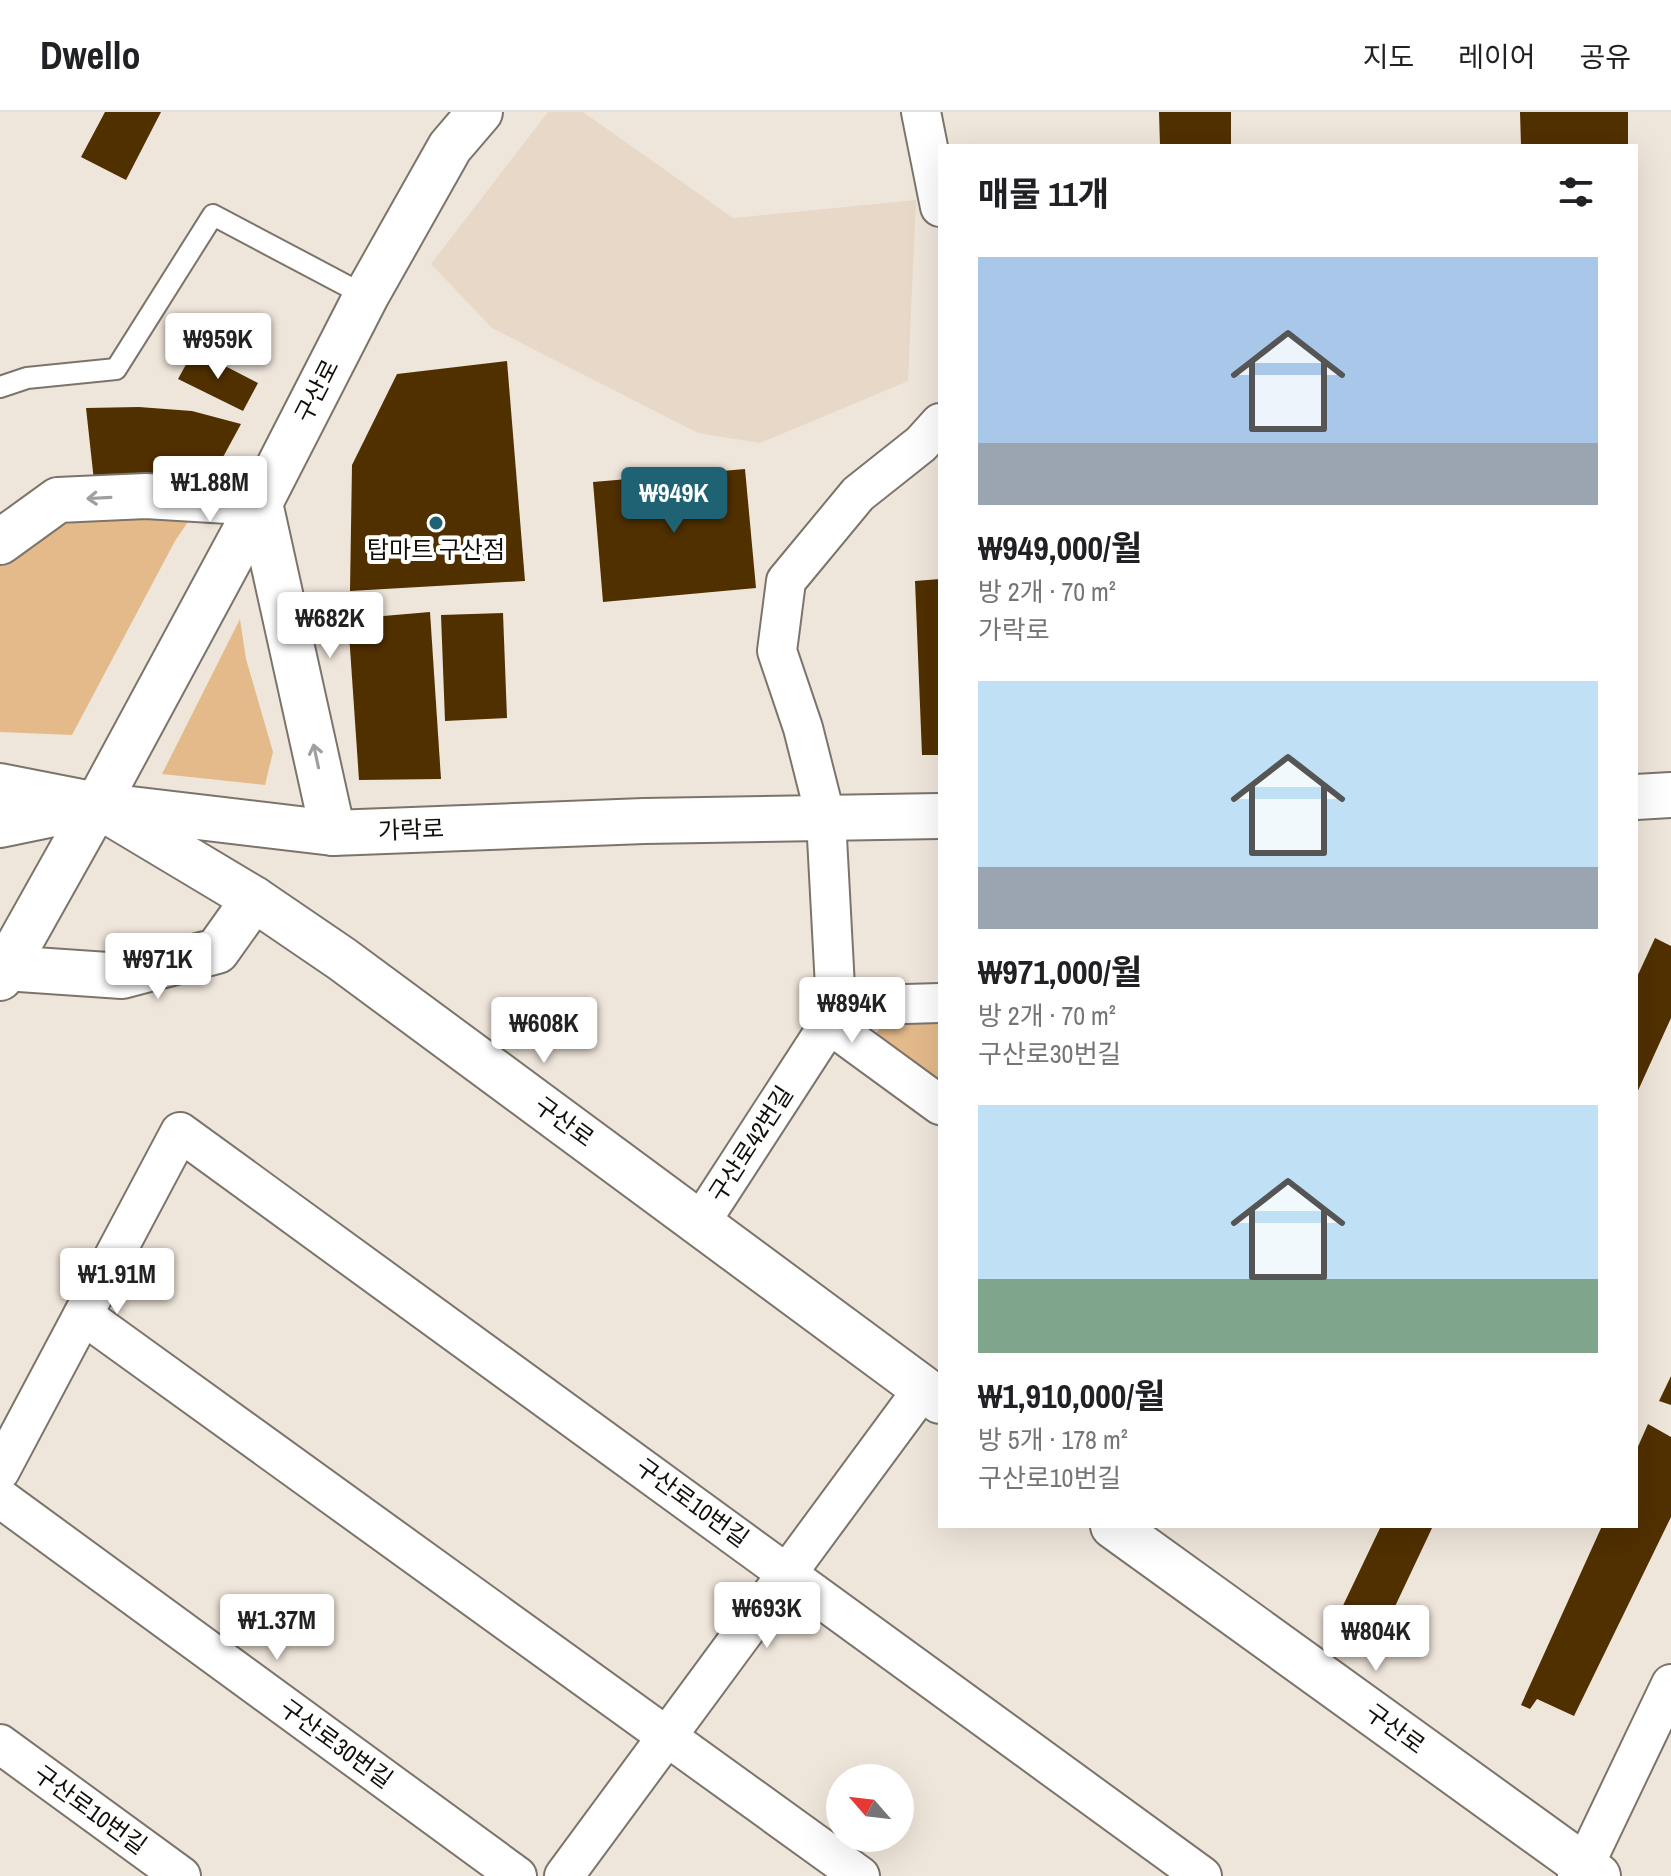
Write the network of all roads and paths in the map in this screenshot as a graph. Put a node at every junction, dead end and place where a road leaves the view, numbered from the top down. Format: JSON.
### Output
{"nodes":[{"id":1,"x":480,"y":112,"type":"edge"},
{"id":2,"x":921,"y":112,"type":"edge"},
{"id":3,"x":452,"y":129,"type":"edge"},
{"id":4,"x":938,"y":197,"type":"edge"},
{"id":5,"x":366,"y":296,"type":"junction"},
{"id":6,"x":0,"y":387,"type":"edge"},
{"id":7,"x":938,"y":425,"type":"edge"},
{"id":8,"x":260,"y":503,"type":"junction"},
{"id":9,"x":0,"y":542,"type":"edge"},
{"id":10,"x":0,"y":786,"type":"edge"},
{"id":11,"x":1671,"y":795,"type":"edge"},
{"id":12,"x":1638,"y":797,"type":"edge"},
{"id":13,"x":97,"y":805,"type":"junction"},
{"id":14,"x":938,"y":816,"type":"edge"},
{"id":15,"x":826,"y":819,"type":"junction"},
{"id":16,"x":0,"y":825,"type":"edge"},
{"id":17,"x":333,"y":833,"type":"junction"},
{"id":18,"x":254,"y":899,"type":"junction"},
{"id":19,"x":2,"y":973,"type":"edge"},
{"id":20,"x":938,"y":1003,"type":"edge"},
{"id":21,"x":832,"y":1015,"type":"junction"},
{"id":22,"x":938,"y":1103,"type":"edge"},
{"id":23,"x":700,"y":1223,"type":"junction"},
{"id":24,"x":83,"y":1315,"type":"junction"},
{"id":25,"x":931,"y":1395,"type":"edge"},
{"id":26,"x":0,"y":1471,"type":"edge"},
{"id":27,"x":0,"y":1498,"type":"edge"},
{"id":28,"x":1116,"y":1528,"type":"edge"},
{"id":29,"x":786,"y":1571,"type":"junction"},
{"id":30,"x":1671,"y":1684,"type":"edge"},
{"id":31,"x":665,"y":1735,"type":"junction"},
{"id":32,"x":0,"y":1744,"type":"edge"},
{"id":33,"x":1586,"y":1873,"type":"edge"},
{"id":34,"x":181,"y":1876,"type":"edge"},
{"id":35,"x":517,"y":1876,"type":"edge"},
{"id":36,"x":564,"y":1876,"type":"edge"},
{"id":37,"x":860,"y":1876,"type":"edge"},
{"id":38,"x":1202,"y":1876,"type":"edge"}],
"edges":[{"from":1,"to":3,"type":"street","name":"구산로"},
{"from":2,"to":4,"type":"street"},
{"from":3,"to":5,"type":"street","name":"구산로"},
{"from":5,"to":6,"type":"lane"},
{"from":5,"to":8,"type":"street","name":"구산로"},
{"from":7,"to":15,"type":"street"},
{"from":8,"to":9,"type":"street","one_way":true},
{"from":8,"to":13,"type":"street","name":"구산로"},
{"from":17,"to":8,"type":"street","one_way":true},
{"from":10,"to":13,"type":"street","name":"가락로"},
{"from":11,"to":12,"type":"street"},
{"from":13,"to":16,"type":"street"},
{"from":13,"to":17,"type":"street","name":"가락로"},
{"from":13,"to":18,"type":"street","name":"구산로"},
{"from":13,"to":19,"type":"street","name":"구산로"},
{"from":14,"to":15,"type":"street","name":"가락로"},
{"from":15,"to":17,"type":"street","name":"가락로"},
{"from":15,"to":21,"type":"street"},
{"from":18,"to":19,"type":"street"},
{"from":18,"to":23,"type":"street","name":"구산로"},
{"from":20,"to":21,"type":"street"},
{"from":21,"to":22,"type":"street"},
{"from":21,"to":23,"type":"street","name":"구산로42번길"},
{"from":23,"to":25,"type":"street","name":"구산로"},
{"from":24,"to":26,"type":"street"},
{"from":24,"to":29,"type":"street","name":"구산로10번길"},
{"from":24,"to":31,"type":"street"},
{"from":25,"to":29,"type":"street"},
{"from":27,"to":35,"type":"street","name":"구산로30번길"},
{"from":28,"to":33,"type":"street","name":"구산로"},
{"from":29,"to":31,"type":"street"},
{"from":29,"to":38,"type":"street","name":"구산로10번길"},
{"from":30,"to":33,"type":"street"},
{"from":31,"to":36,"type":"street"},
{"from":31,"to":37,"type":"street"},
{"from":32,"to":34,"type":"street","name":"구산로10번길"}]}
